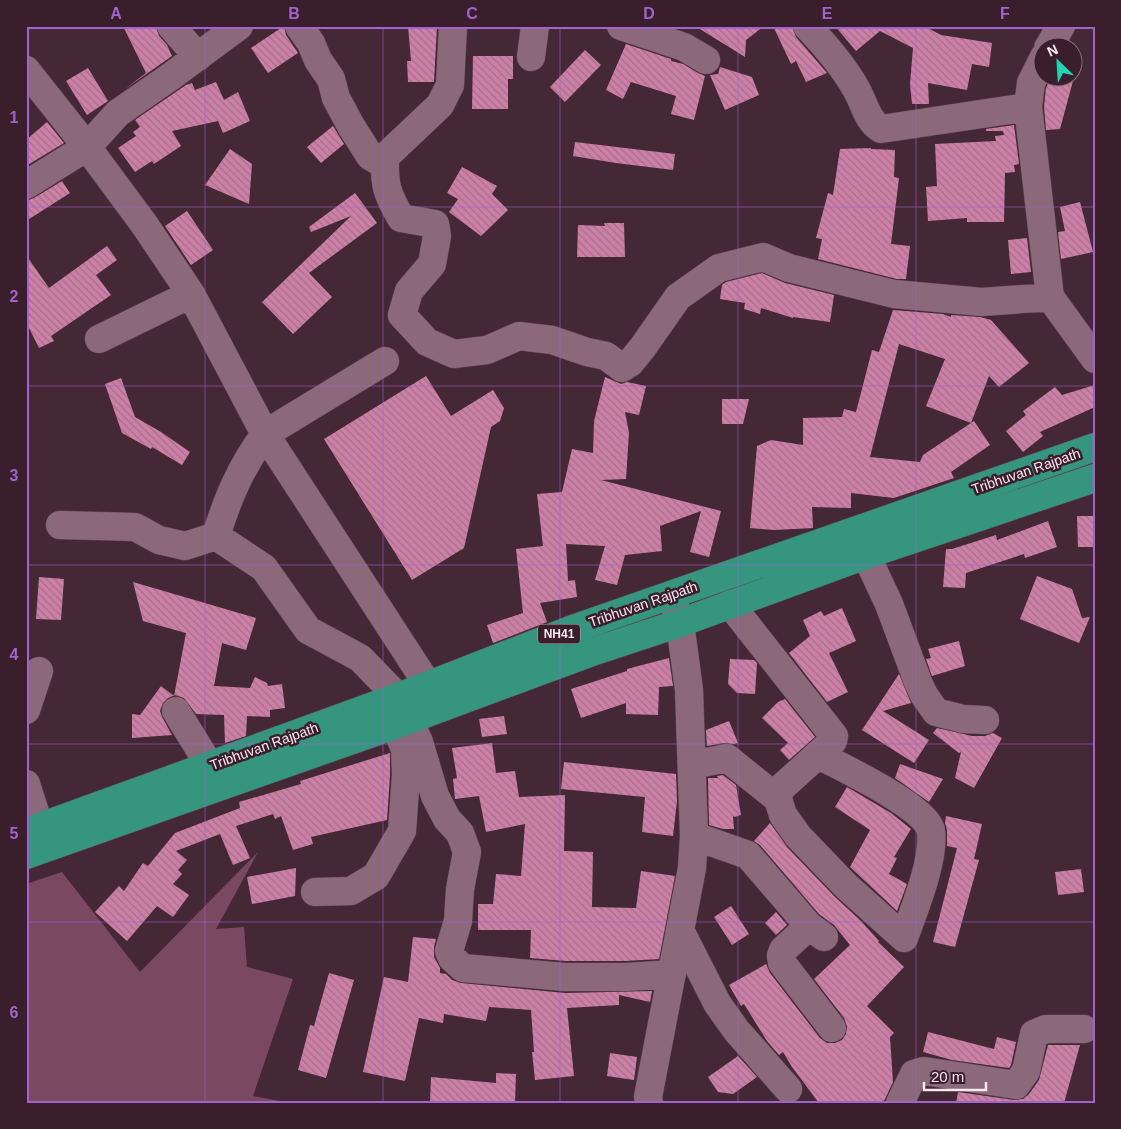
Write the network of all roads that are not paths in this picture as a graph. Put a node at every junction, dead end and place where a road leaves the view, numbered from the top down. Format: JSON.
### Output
{"nodes":[{"id":1,"x":170,"y":26,"type":"edge"},
{"id":2,"x":239,"y":26,"type":"edge"},
{"id":3,"x":299,"y":26,"type":"edge"},
{"id":4,"x":453,"y":26,"type":"edge"},
{"id":5,"x":535,"y":26,"type":"edge"},
{"id":6,"x":622,"y":26,"type":"edge"},
{"id":7,"x":808,"y":26,"type":"edge"},
{"id":8,"x":1061,"y":26,"type":"edge"},
{"id":9,"x":1054,"y":38,"type":"edge"},
{"id":10,"x":198,"y":57,"type":"junction"},
{"id":11,"x":531,"y":57,"type":"dead end"},
{"id":12,"x":706,"y":60,"type":"dead end"},
{"id":13,"x":26,"y":70,"type":"edge"},
{"id":14,"x":1034,"y":77,"type":"edge"},
{"id":15,"x":1028,"y":107,"type":"junction"},
{"id":16,"x":86,"y":146,"type":"junction"},
{"id":17,"x":384,"y":165,"type":"junction"},
{"id":18,"x":26,"y":185,"type":"edge"},
{"id":19,"x":191,"y":294,"type":"junction"},
{"id":20,"x":1050,"y":297,"type":"junction"},
{"id":21,"x":99,"y":339,"type":"dead end"},
{"id":22,"x":1095,"y":359,"type":"edge"},
{"id":23,"x":385,"y":361,"type":"dead end"},
{"id":24,"x":265,"y":434,"type":"junction"},
{"id":25,"x":1095,"y":447,"type":"edge"},
{"id":26,"x":1095,"y":478,"type":"edge"},
{"id":27,"x":60,"y":525,"type":"dead end"},
{"id":28,"x":216,"y":536,"type":"junction"},
{"id":29,"x":866,"y":555,"type":"junction"},
{"id":30,"x":670,"y":595,"type":"junction"},
{"id":31,"x":730,"y":604,"type":"junction"},
{"id":32,"x":680,"y":623,"type":"junction"},
{"id":33,"x":39,"y":671,"type":"dead end"},
{"id":34,"x":428,"y":685,"type":"junction"},
{"id":35,"x":26,"y":710,"type":"edge"},
{"id":36,"x":438,"y":710,"type":"junction"},
{"id":37,"x":176,"y":711,"type":"dead end"},
{"id":38,"x":400,"y":714,"type":"junction"},
{"id":39,"x":985,"y":720,"type":"dead end"},
{"id":40,"x":818,"y":755,"type":"junction"},
{"id":41,"x":692,"y":765,"type":"junction"},
{"id":42,"x":213,"y":776,"type":"junction"},
{"id":43,"x":26,"y":784,"type":"edge"},
{"id":44,"x":778,"y":798,"type":"junction"},
{"id":45,"x":33,"y":830,"type":"edge"},
{"id":46,"x":694,"y":836,"type":"junction"},
{"id":47,"x":26,"y":855,"type":"edge"},
{"id":48,"x":315,"y":892,"type":"dead end"},
{"id":49,"x":680,"y":930,"type":"junction"},
{"id":50,"x":672,"y":974,"type":"junction"},
{"id":51,"x":832,"y":1028,"type":"dead end"},
{"id":52,"x":1084,"y":1029,"type":"dead end"},
{"id":53,"x":788,"y":1089,"type":"dead end"},
{"id":54,"x":649,"y":1103,"type":"edge"},
{"id":55,"x":900,"y":1103,"type":"edge"}],
"edges":[{"from":1,"to":10,"type":"street"},
{"from":2,"to":10,"type":"street"},
{"from":3,"to":17,"type":"street"},
{"from":4,"to":17,"type":"street"},
{"from":5,"to":11,"type":"street"},
{"from":6,"to":12,"type":"street"},
{"from":7,"to":15,"type":"street"},
{"from":8,"to":9,"type":"street"},
{"from":10,"to":16,"type":"street"},
{"from":13,"to":16,"type":"street"},
{"from":14,"to":15,"type":"street"},
{"from":15,"to":20,"type":"street"},
{"from":16,"to":18,"type":"street"},
{"from":16,"to":19,"type":"street"},
{"from":17,"to":20,"type":"street"},
{"from":19,"to":21,"type":"street"},
{"from":19,"to":24,"type":"street"},
{"from":20,"to":22,"type":"street"},
{"from":23,"to":24,"type":"street"},
{"from":24,"to":28,"type":"street"},
{"from":24,"to":34,"type":"street"},
{"from":25,"to":30,"type":"highway","name":"Tribhuvan Rajpath","number":"NH41"},
{"from":26,"to":29,"type":"highway","name":"Tribhuvan Rajpath","number":"NH41"},
{"from":27,"to":28,"type":"street"},
{"from":28,"to":38,"type":"street"},
{"from":29,"to":31,"type":"highway","name":"Tribhuvan Rajpath","number":"NH41"},
{"from":29,"to":39,"type":"street"},
{"from":30,"to":32,"type":"street"},
{"from":30,"to":34,"type":"highway","name":"Tribhuvan Rajpath","number":"NH41"},
{"from":31,"to":32,"type":"highway","name":"Tribhuvan Rajpath","number":"NH41"},
{"from":31,"to":40,"type":"street"},
{"from":32,"to":36,"type":"highway","name":"Tribhuvan Rajpath","number":"NH41"},
{"from":32,"to":41,"type":"street"},
{"from":33,"to":35,"type":"street"},
{"from":34,"to":36,"type":"street"},
{"from":34,"to":38,"type":"highway","name":"Tribhuvan Rajpath","number":"NH41"},
{"from":36,"to":38,"type":"highway","name":"Tribhuvan Rajpath","number":"NH41"},
{"from":37,"to":42,"type":"street"},
{"from":38,"to":42,"type":"highway","name":"Tribhuvan Rajpath","number":"NH41"},
{"from":38,"to":48,"type":"street"},
{"from":38,"to":50,"type":"street"},
{"from":40,"to":44,"type":"street"},
{"from":40,"to":44,"type":"street"},
{"from":41,"to":44,"type":"street"},
{"from":41,"to":46,"type":"street"},
{"from":42,"to":45,"type":"highway","name":"Tribhuvan Rajpath","number":"NH41"},
{"from":42,"to":47,"type":"highway","name":"Tribhuvan Rajpath","number":"NH41"},
{"from":43,"to":45,"type":"street"},
{"from":46,"to":49,"type":"street"},
{"from":46,"to":51,"type":"street"},
{"from":49,"to":50,"type":"street"},
{"from":49,"to":53,"type":"street"},
{"from":50,"to":54,"type":"street"},
{"from":52,"to":55,"type":"street"}]}
